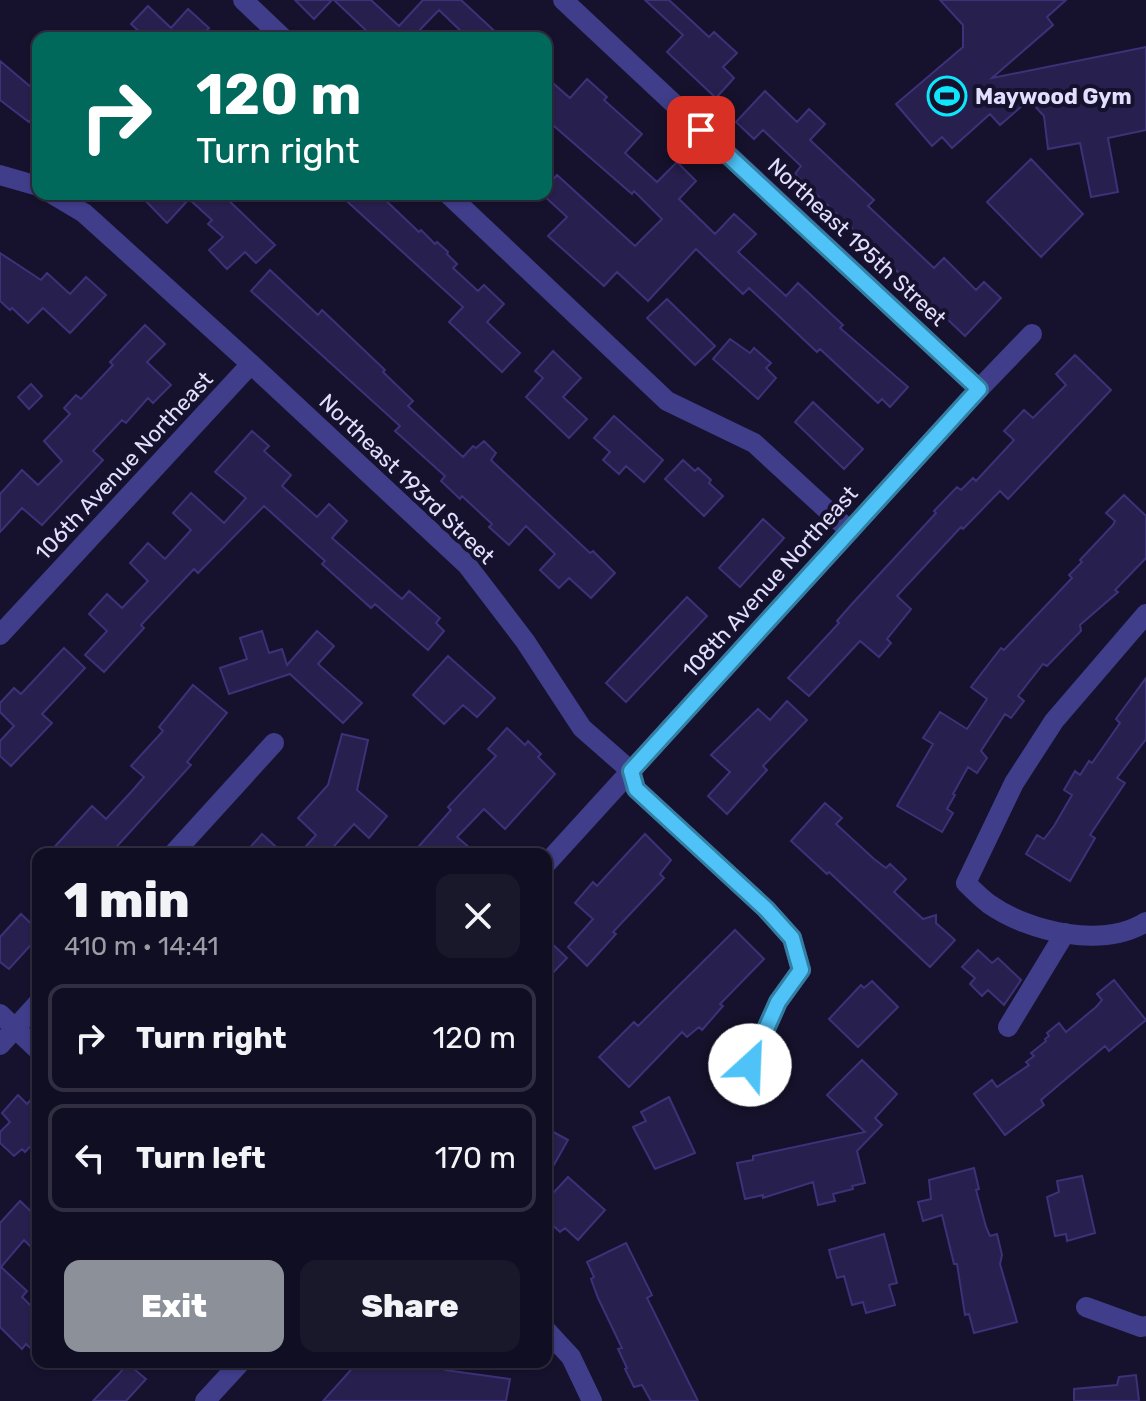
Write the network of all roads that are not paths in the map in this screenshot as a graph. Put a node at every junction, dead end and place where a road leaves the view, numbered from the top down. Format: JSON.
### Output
{"nodes":[{"id":1,"x":243,"y":0,"type":"edge"},
{"id":2,"x":563,"y":0,"type":"edge"},
{"id":3,"x":277,"y":32,"type":"edge"},
{"id":4,"x":0,"y":175,"type":"edge"},
{"id":5,"x":32,"y":184,"type":"edge"},
{"id":6,"x":62,"y":200,"type":"edge"},
{"id":7,"x":454,"y":200,"type":"edge"},
{"id":8,"x":1032,"y":334,"type":"dead end"},
{"id":9,"x":251,"y":364,"type":"junction"},
{"id":10,"x":979,"y":389,"type":"junction"},
{"id":11,"x":850,"y":531,"type":"junction"},
{"id":12,"x":1146,"y":614,"type":"edge"},
{"id":13,"x":0,"y":635,"type":"edge"},
{"id":14,"x":274,"y":743,"type":"dead end"},
{"id":15,"x":631,"y":771,"type":"junction"},
{"id":16,"x":178,"y":848,"type":"edge"},
{"id":17,"x":552,"y":857,"type":"edge"},
{"id":18,"x":1146,"y":922,"type":"edge"},
{"id":19,"x":1065,"y":933,"type":"junction"},
{"id":20,"x":32,"y":1006,"type":"edge"},
{"id":21,"x":7,"y":1021,"type":"edge"},
{"id":22,"x":1008,"y":1027,"type":"dead end"},
{"id":23,"x":32,"y":1044,"type":"edge"},
{"id":24,"x":0,"y":1045,"type":"edge"},
{"id":25,"x":750,"y":1065,"type":"dead end"},
{"id":26,"x":1086,"y":1307,"type":"dead end"},
{"id":27,"x":1146,"y":1326,"type":"edge"},
{"id":28,"x":552,"y":1336,"type":"edge"},
{"id":29,"x":235,"y":1368,"type":"edge"},
{"id":30,"x":205,"y":1401,"type":"edge"},
{"id":31,"x":592,"y":1401,"type":"edge"}],
"edges":[{"from":1,"to":3,"type":"street"},
{"from":2,"to":10,"type":"street","name":"Northeast 195th Street"},
{"from":4,"to":5,"type":"street"},
{"from":6,"to":9,"type":"street","name":"Northeast 193rd Street"},
{"from":7,"to":11,"type":"street"},
{"from":8,"to":10,"type":"street","name":"108th Avenue Northeast"},
{"from":9,"to":13,"type":"street","name":"106th Avenue Northeast"},
{"from":9,"to":15,"type":"street","name":"Northeast 193rd Street"},
{"from":10,"to":11,"type":"street","name":"108th Avenue Northeast"},
{"from":11,"to":15,"type":"street","name":"108th Avenue Northeast"},
{"from":12,"to":19,"type":"street"},
{"from":14,"to":16,"type":"street"},
{"from":15,"to":17,"type":"street","name":"108th Avenue Northeast"},
{"from":15,"to":25,"type":"street","name":"Northeast 193rd Street"},
{"from":18,"to":19,"type":"street"},
{"from":19,"to":22,"type":"street"},
{"from":20,"to":21,"type":"street"},
{"from":21,"to":23,"type":"street"},
{"from":21,"to":24,"type":"street"},
{"from":26,"to":27,"type":"street"},
{"from":28,"to":31,"type":"street"},
{"from":29,"to":30,"type":"street"}]}
